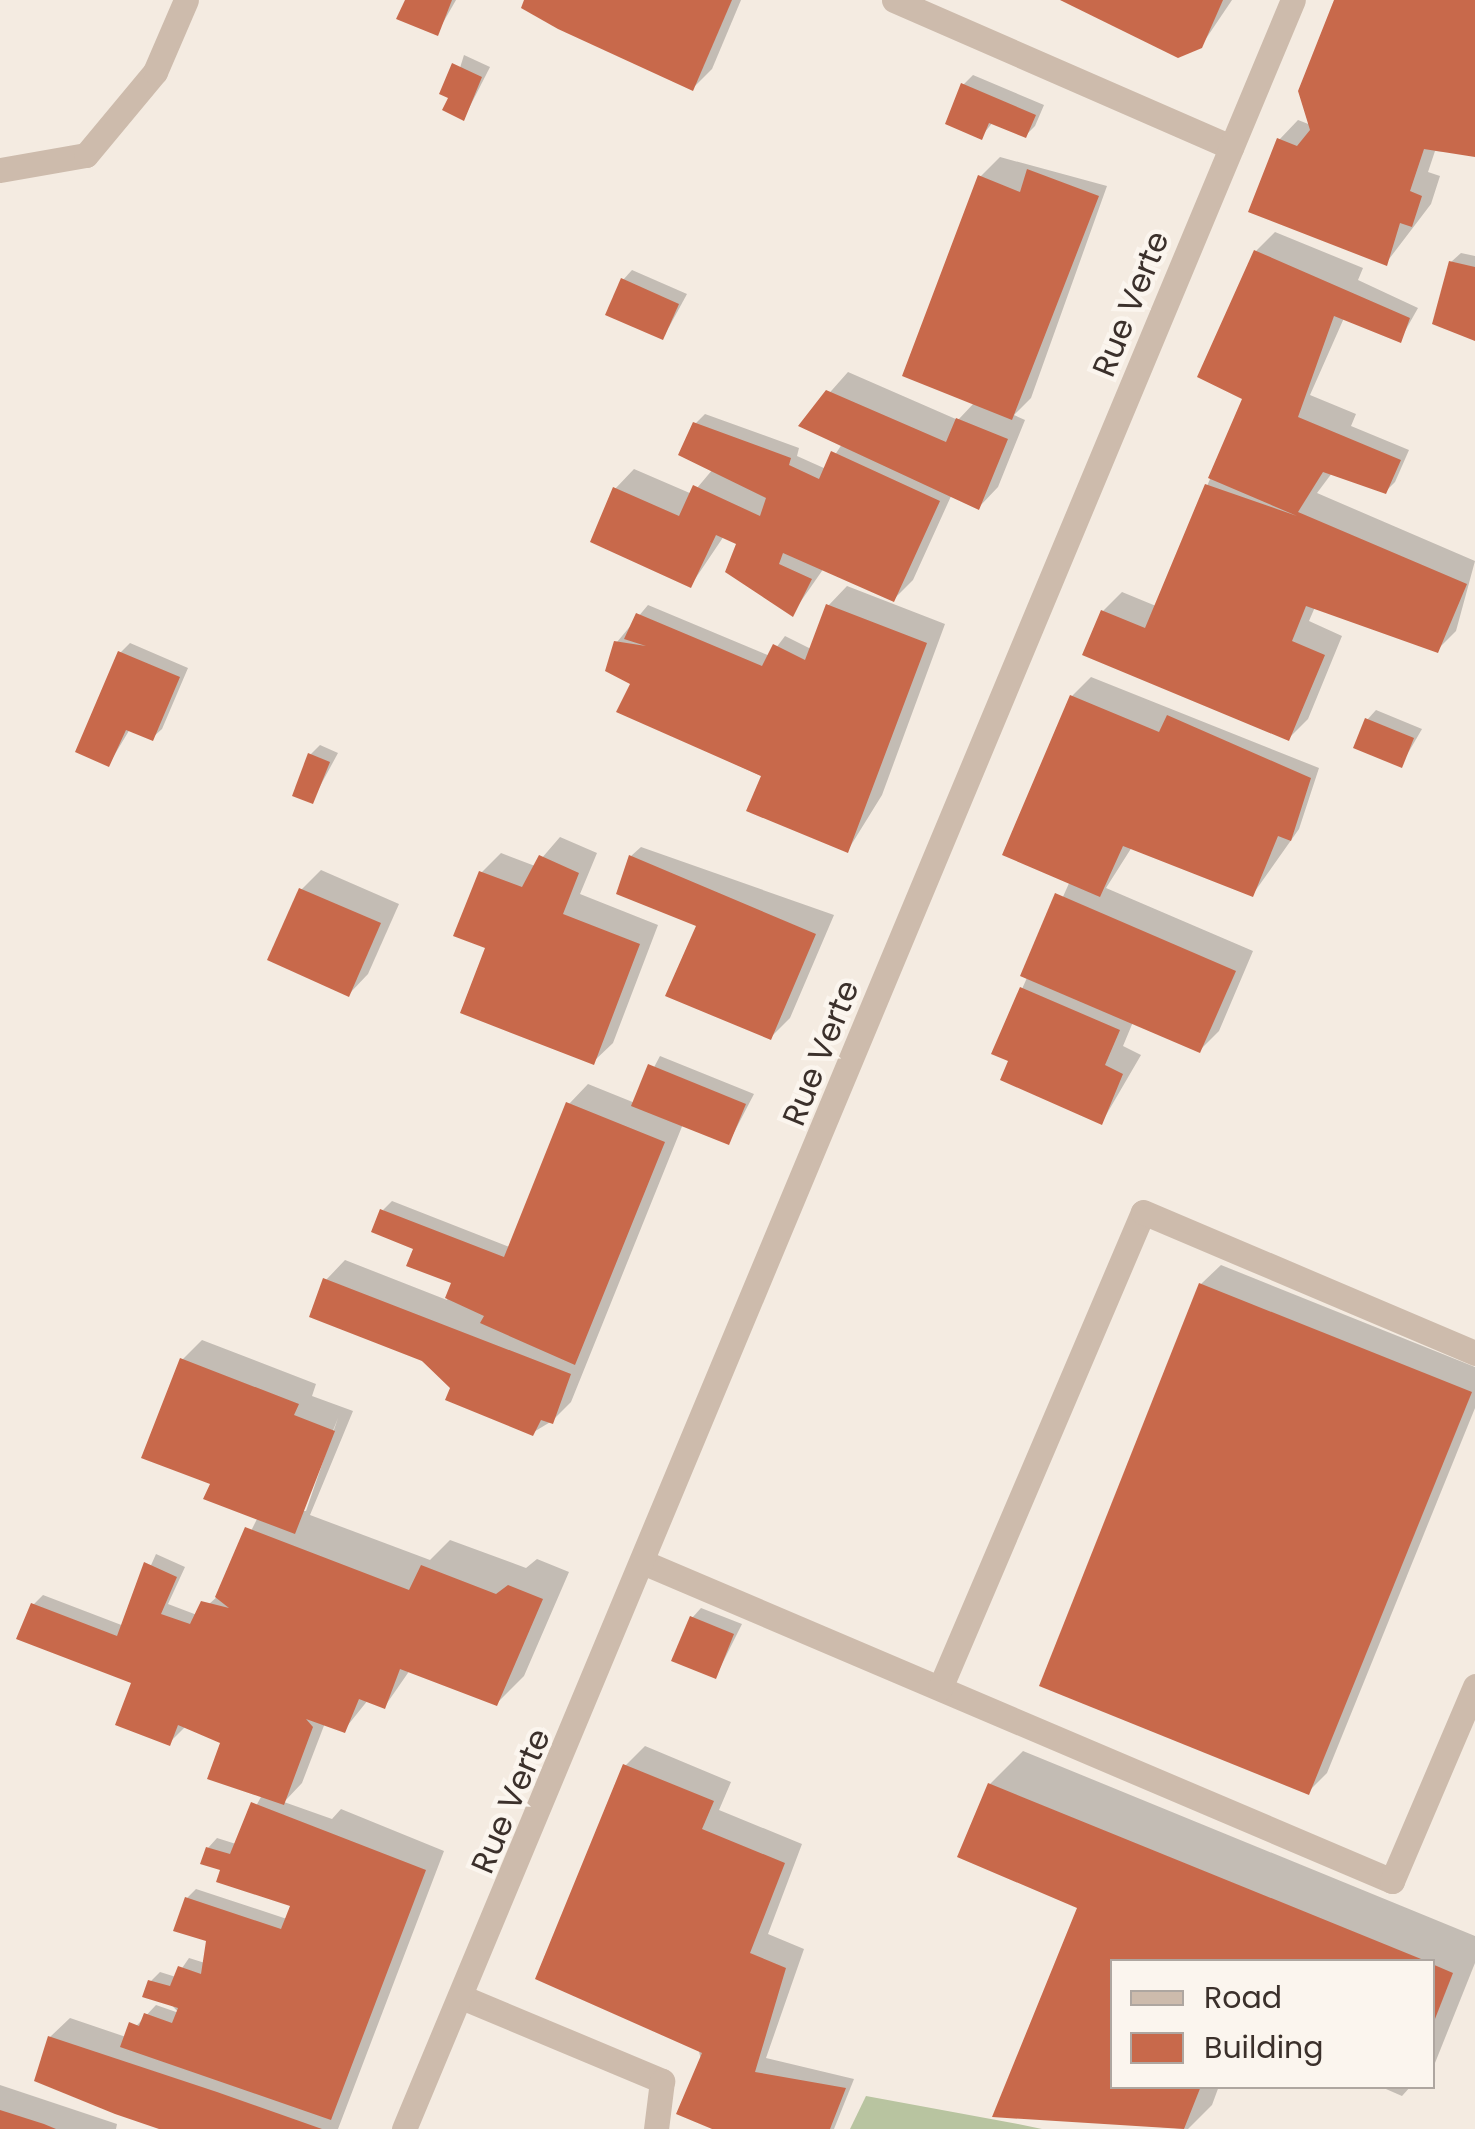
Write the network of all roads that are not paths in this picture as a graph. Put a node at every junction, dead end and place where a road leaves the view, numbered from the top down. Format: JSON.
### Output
{"nodes":[{"id":1,"x":186,"y":0,"type":"edge"},
{"id":2,"x":894,"y":0,"type":"edge"},
{"id":3,"x":1293,"y":0,"type":"edge"},
{"id":4,"x":1231,"y":147,"type":"junction"},
{"id":5,"x":0,"y":170,"type":"edge"},
{"id":6,"x":1475,"y":1352,"type":"edge"},
{"id":7,"x":645,"y":1563,"type":"junction"},
{"id":8,"x":1475,"y":1686,"type":"edge"},
{"id":9,"x":940,"y":1688,"type":"junction"},
{"id":10,"x":464,"y":1998,"type":"junction"},
{"id":11,"x":404,"y":2129,"type":"edge"},
{"id":12,"x":656,"y":2129,"type":"edge"}],
"edges":[{"from":1,"to":5,"type":"street"},
{"from":2,"to":4,"type":"street"},
{"from":3,"to":4,"type":"street","name":"Rue Verte"},
{"from":4,"to":7,"type":"street","name":"Rue Verte"},
{"from":6,"to":9,"type":"street"},
{"from":7,"to":9,"type":"street"},
{"from":7,"to":10,"type":"street","name":"Rue Verte"},
{"from":8,"to":9,"type":"street"},
{"from":10,"to":11,"type":"street","name":"Rue Verte"},
{"from":10,"to":12,"type":"street"}]}
